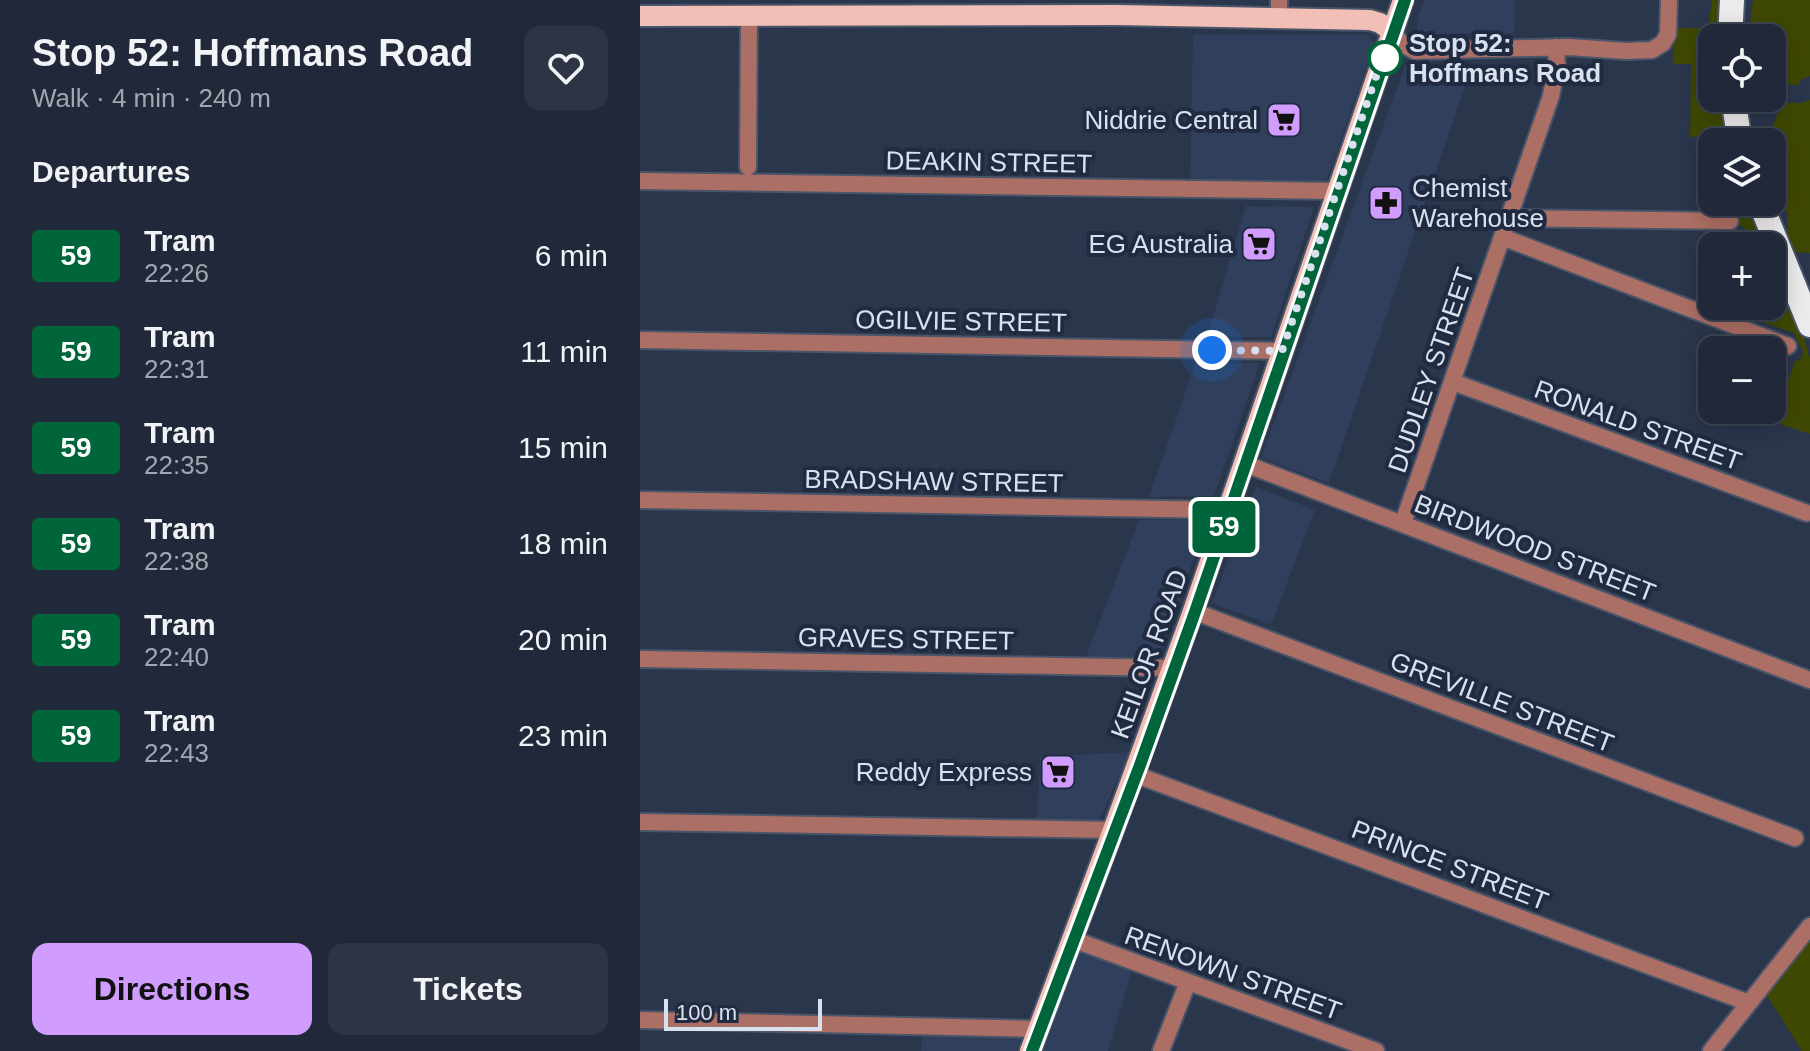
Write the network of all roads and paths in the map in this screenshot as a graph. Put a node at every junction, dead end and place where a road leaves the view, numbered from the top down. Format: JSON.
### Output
{"nodes":[{"id":1,"x":1403,"y":0,"type":"edge"},
{"id":2,"x":1669,"y":0,"type":"edge"},
{"id":3,"x":1732,"y":0,"type":"edge"},
{"id":4,"x":1023,"y":8,"type":"edge"},
{"id":5,"x":1117,"y":8,"type":"edge"},
{"id":6,"x":1279,"y":9,"type":"edge"},
{"id":7,"x":640,"y":16,"type":"edge"},
{"id":8,"x":749,"y":16,"type":"junction"},
{"id":9,"x":1731,"y":24,"type":"edge"},
{"id":10,"x":1391,"y":31,"type":"junction"},
{"id":11,"x":1563,"y":47,"type":"junction"},
{"id":12,"x":748,"y":167,"type":"dead end"},
{"id":13,"x":640,"y":181,"type":"edge"},
{"id":14,"x":1337,"y":191,"type":"junction"},
{"id":15,"x":1766,"y":216,"type":"edge"},
{"id":16,"x":1509,"y":218,"type":"junction"},
{"id":17,"x":1730,"y":221,"type":"dead end"},
{"id":18,"x":1502,"y":237,"type":"junction"},
{"id":19,"x":1810,"y":325,"type":"edge"},
{"id":20,"x":640,"y":340,"type":"edge"},
{"id":21,"x":1788,"y":346,"type":"dead end"},
{"id":22,"x":1282,"y":351,"type":"junction"},
{"id":23,"x":1453,"y":382,"type":"junction"},
{"id":24,"x":1243,"y":463,"type":"junction"},
{"id":25,"x":640,"y":500,"type":"edge"},
{"id":26,"x":1227,"y":510,"type":"junction"},
{"id":27,"x":1807,"y":513,"type":"dead end"},
{"id":28,"x":1403,"y":523,"type":"junction"},
{"id":29,"x":1193,"y":611,"type":"junction"},
{"id":30,"x":640,"y":659,"type":"edge"},
{"id":31,"x":1172,"y":668,"type":"junction"},
{"id":32,"x":1810,"y":680,"type":"edge"},
{"id":33,"x":1134,"y":774,"type":"junction"},
{"id":34,"x":640,"y":822,"type":"edge"},
{"id":35,"x":1113,"y":830,"type":"junction"},
{"id":36,"x":1795,"y":838,"type":"dead end"},
{"id":37,"x":1810,"y":926,"type":"edge"},
{"id":38,"x":1072,"y":939,"type":"junction"},
{"id":39,"x":1188,"y":982,"type":"junction"},
{"id":40,"x":1749,"y":1003,"type":"junction"},
{"id":41,"x":640,"y":1020,"type":"edge"},
{"id":42,"x":1038,"y":1029,"type":"junction"},
{"id":43,"x":1714,"y":1050,"type":"edge"},
{"id":44,"x":1030,"y":1051,"type":"edge"},
{"id":45,"x":1161,"y":1051,"type":"edge"},
{"id":46,"x":1376,"y":1051,"type":"edge"}],
"edges":[{"from":1,"to":10,"type":"main road","name":"KEILOR ROAD"},
{"from":2,"to":11,"type":"street"},
{"from":3,"to":9,"type":"highway"},
{"from":4,"to":5,"type":"main road"},
{"from":4,"to":8,"type":"main road"},
{"from":5,"to":6,"type":"main road"},
{"from":6,"to":10,"type":"main road"},
{"from":7,"to":8,"type":"main road"},
{"from":8,"to":12,"type":"street"},
{"from":10,"to":11,"type":"street"},
{"from":10,"to":14,"type":"main road","name":"KEILOR ROAD"},
{"from":11,"to":16,"type":"street","name":"DUDLEY STREET"},
{"from":13,"to":14,"type":"street","name":"DEAKIN STREET"},
{"from":14,"to":22,"type":"main road","name":"KEILOR ROAD"},
{"from":15,"to":19,"type":"highway"},
{"from":16,"to":17,"type":"street"},
{"from":16,"to":18,"type":"street","name":"DUDLEY STREET"},
{"from":18,"to":21,"type":"street"},
{"from":18,"to":23,"type":"street","name":"DUDLEY STREET"},
{"from":20,"to":22,"type":"street","name":"OGILVIE STREET"},
{"from":22,"to":24,"type":"main road","name":"KEILOR ROAD"},
{"from":23,"to":27,"type":"street","name":"RONALD STREET"},
{"from":23,"to":28,"type":"street","name":"DUDLEY STREET"},
{"from":24,"to":26,"type":"main road","name":"KEILOR ROAD"},
{"from":24,"to":28,"type":"street","name":"BIRDWOOD STREET"},
{"from":25,"to":26,"type":"street","name":"BRADSHAW STREET"},
{"from":26,"to":29,"type":"main road","name":"KEILOR ROAD"},
{"from":28,"to":32,"type":"street","name":"BIRDWOOD STREET"},
{"from":29,"to":31,"type":"main road","name":"KEILOR ROAD"},
{"from":29,"to":36,"type":"street","name":"GREVILLE STREET"},
{"from":30,"to":31,"type":"street","name":"GRAVES STREET"},
{"from":31,"to":33,"type":"main road","name":"KEILOR ROAD"},
{"from":33,"to":35,"type":"main road","name":"KEILOR ROAD"},
{"from":33,"to":40,"type":"street","name":"PRINCE STREET"},
{"from":34,"to":35,"type":"street"},
{"from":35,"to":38,"type":"main road","name":"KEILOR ROAD"},
{"from":37,"to":40,"type":"street"},
{"from":38,"to":39,"type":"street","name":"RENOWN STREET"},
{"from":38,"to":42,"type":"main road","name":"KEILOR ROAD"},
{"from":39,"to":45,"type":"street"},
{"from":39,"to":46,"type":"street","name":"RENOWN STREET"},
{"from":40,"to":43,"type":"street"},
{"from":41,"to":42,"type":"street"},
{"from":42,"to":44,"type":"main road","name":"KEILOR ROAD"}]}
